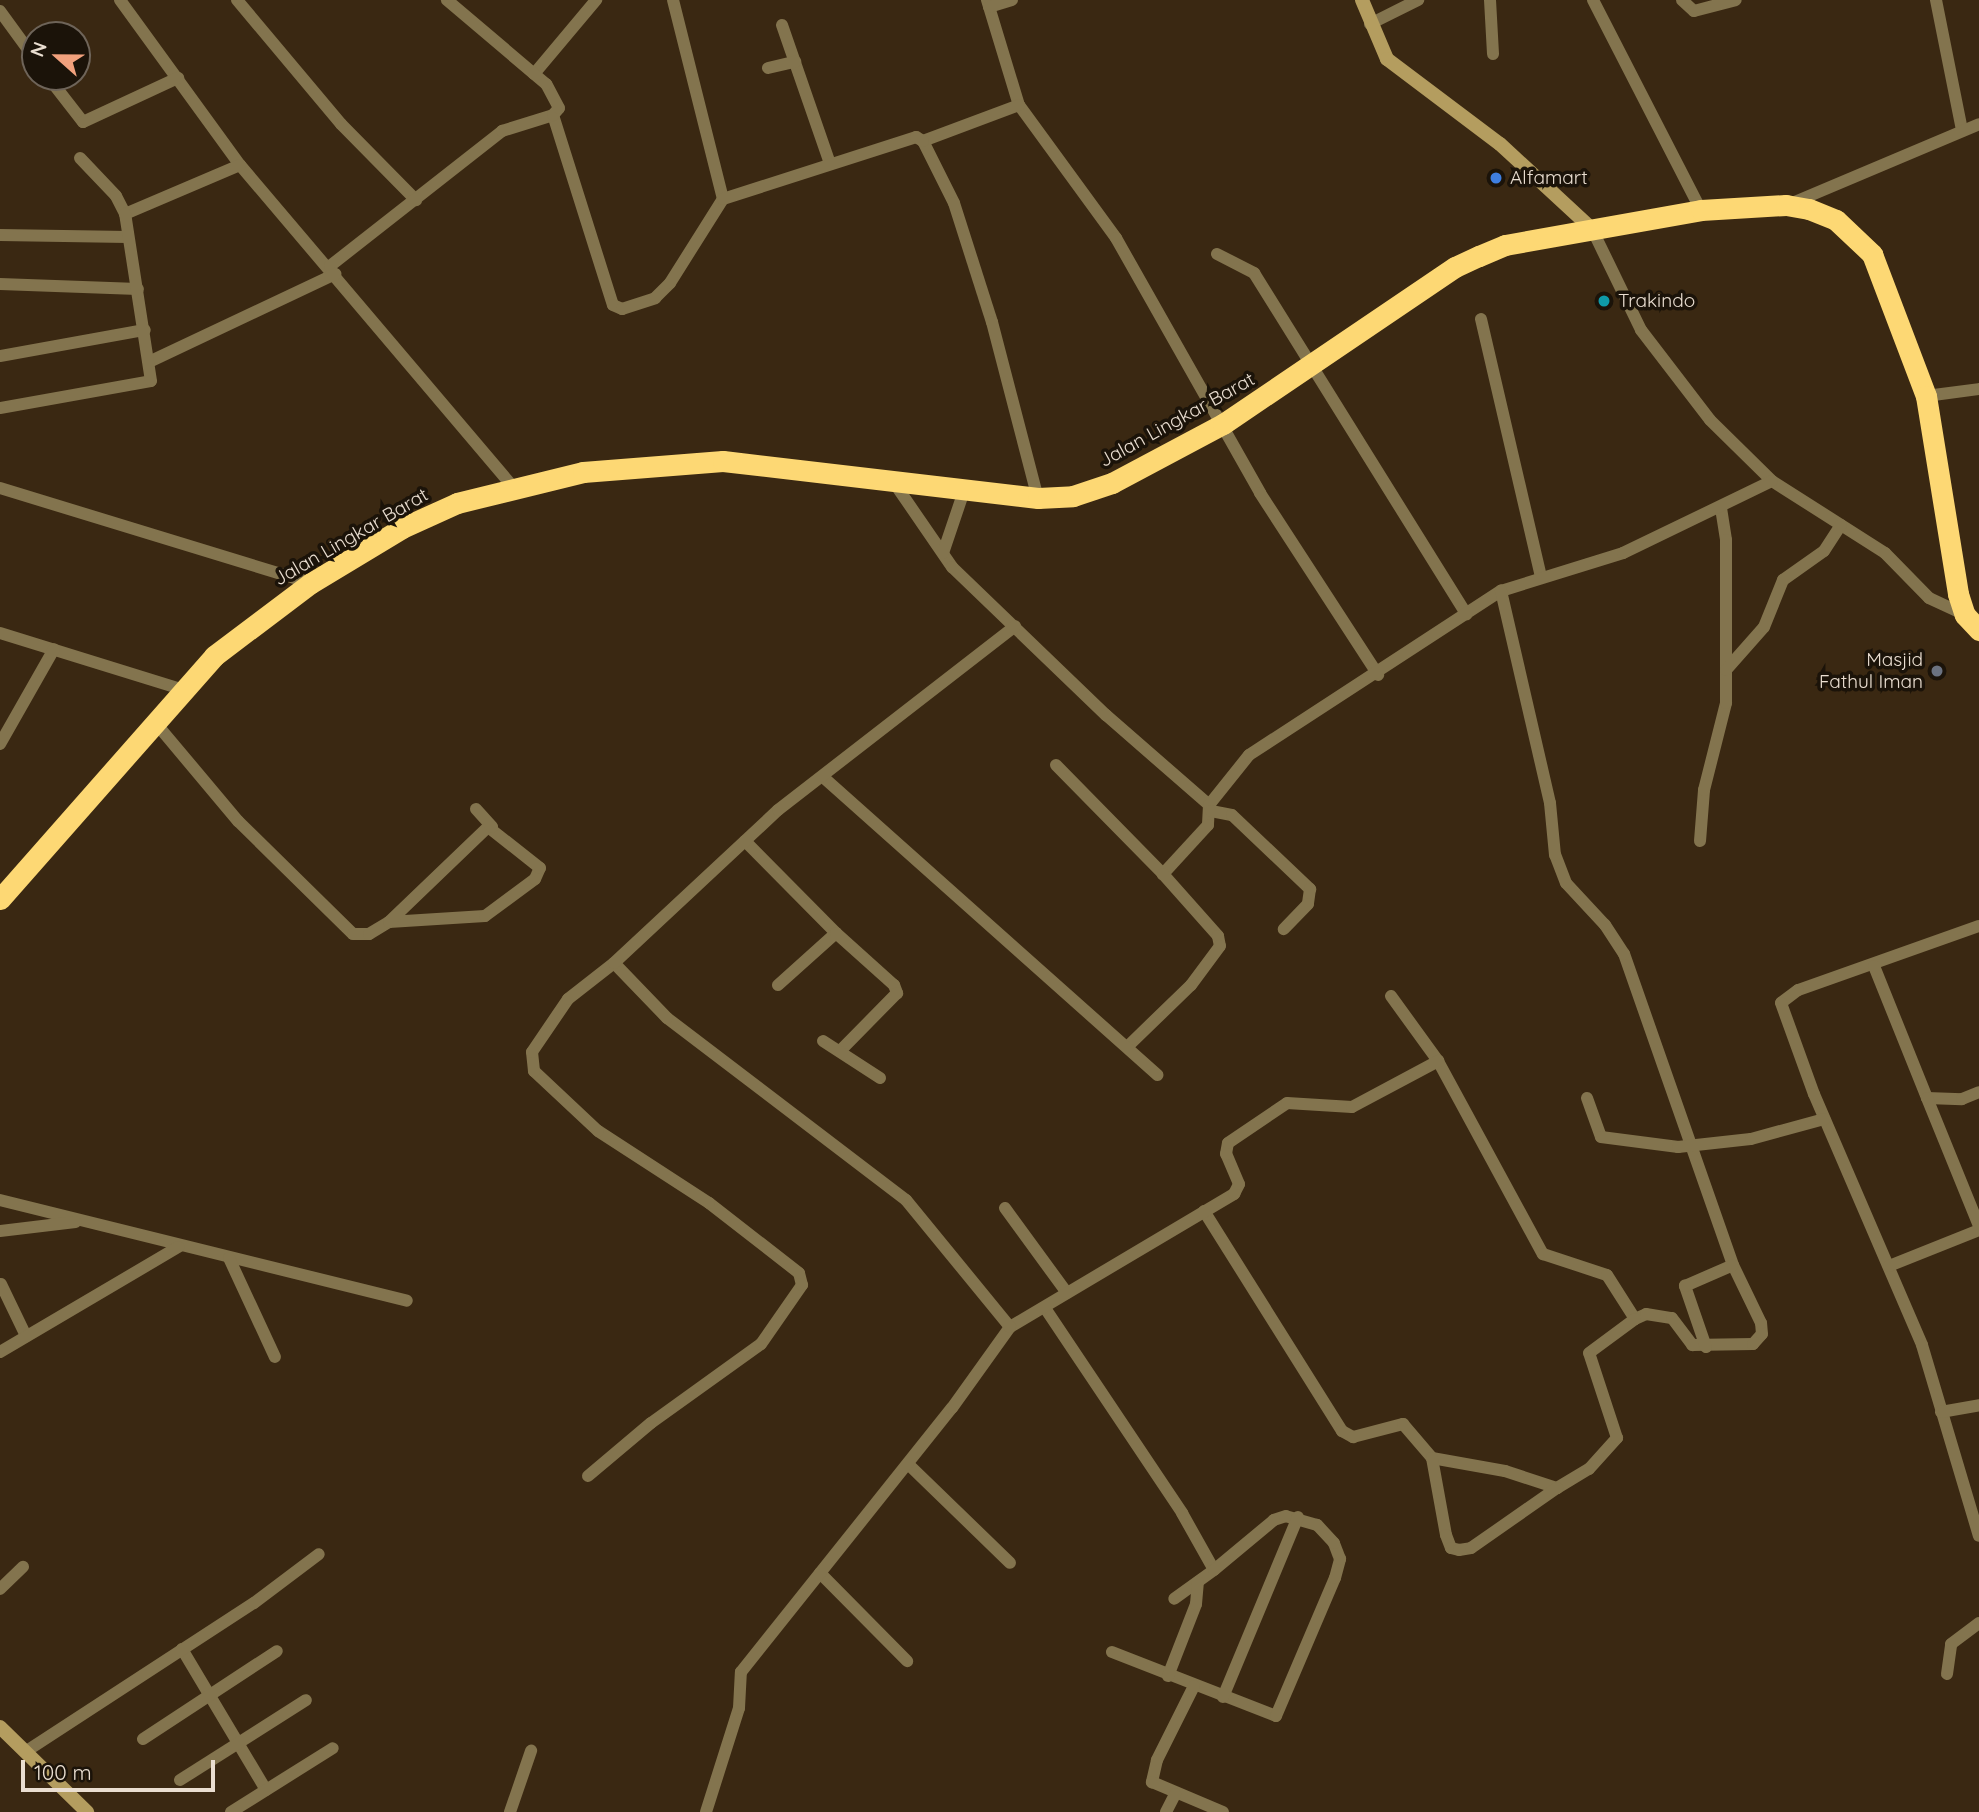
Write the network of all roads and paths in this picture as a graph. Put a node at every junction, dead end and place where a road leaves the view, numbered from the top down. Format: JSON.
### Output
{"nodes":[{"id":1,"x":120,"y":0,"type":"edge"},
{"id":2,"x":237,"y":0,"type":"edge"},
{"id":3,"x":447,"y":0,"type":"edge"},
{"id":4,"x":596,"y":0,"type":"edge"},
{"id":5,"x":673,"y":0,"type":"edge"},
{"id":6,"x":1012,"y":0,"type":"edge"},
{"id":7,"x":1362,"y":0,"type":"edge"},
{"id":8,"x":1418,"y":0,"type":"edge"},
{"id":9,"x":1490,"y":0,"type":"edge"},
{"id":10,"x":1593,"y":0,"type":"edge"},
{"id":11,"x":1682,"y":0,"type":"edge"},
{"id":12,"x":1736,"y":0,"type":"edge"},
{"id":13,"x":1936,"y":0,"type":"edge"},
{"id":14,"x":988,"y":4,"type":"edge"},
{"id":15,"x":0,"y":11,"type":"edge"},
{"id":16,"x":1370,"y":24,"type":"junction"},
{"id":17,"x":782,"y":25,"type":"dead end"},
{"id":18,"x":21,"y":40,"type":"edge"},
{"id":19,"x":1493,"y":54,"type":"dead end"},
{"id":20,"x":795,"y":62,"type":"junction"},
{"id":21,"x":768,"y":68,"type":"dead end"},
{"id":22,"x":534,"y":74,"type":"junction"},
{"id":23,"x":178,"y":78,"type":"junction"},
{"id":24,"x":59,"y":91,"type":"edge"},
{"id":25,"x":1019,"y":104,"type":"junction"},
{"id":26,"x":553,"y":115,"type":"junction"},
{"id":27,"x":1979,"y":124,"type":"edge"},
{"id":28,"x":1962,"y":130,"type":"junction"},
{"id":29,"x":923,"y":141,"type":"junction"},
{"id":30,"x":80,"y":158,"type":"dead end"},
{"id":31,"x":830,"y":164,"type":"junction"},
{"id":32,"x":240,"y":165,"type":"junction"},
{"id":33,"x":723,"y":199,"type":"junction"},
{"id":34,"x":415,"y":200,"type":"junction"},
{"id":35,"x":1786,"y":205,"type":"junction"},
{"id":36,"x":1701,"y":210,"type":"junction"},
{"id":37,"x":125,"y":214,"type":"junction"},
{"id":38,"x":1592,"y":229,"type":"junction"},
{"id":39,"x":0,"y":235,"type":"edge"},
{"id":40,"x":128,"y":237,"type":"junction"},
{"id":41,"x":1217,"y":254,"type":"dead end"},
{"id":42,"x":333,"y":270,"type":"junction"},
{"id":43,"x":0,"y":284,"type":"edge"},
{"id":44,"x":138,"y":289,"type":"junction"},
{"id":45,"x":1481,"y":319,"type":"dead end"},
{"id":46,"x":145,"y":330,"type":"junction"},
{"id":47,"x":0,"y":356,"type":"edge"},
{"id":48,"x":151,"y":361,"type":"junction"},
{"id":49,"x":1314,"y":366,"type":"junction"},
{"id":50,"x":1979,"y":389,"type":"edge"},
{"id":51,"x":1926,"y":396,"type":"junction"},
{"id":52,"x":0,"y":408,"type":"edge"},
{"id":53,"x":1223,"y":424,"type":"junction"},
{"id":54,"x":1772,"y":481,"type":"junction"},
{"id":55,"x":895,"y":484,"type":"junction"},
{"id":56,"x":513,"y":486,"type":"junction"},
{"id":57,"x":0,"y":488,"type":"edge"},
{"id":58,"x":964,"y":491,"type":"junction"},
{"id":59,"x":1038,"y":498,"type":"junction"},
{"id":60,"x":1721,"y":508,"type":"junction"},
{"id":61,"x":1840,"y":525,"type":"junction"},
{"id":62,"x":943,"y":553,"type":"junction"},
{"id":63,"x":1541,"y":576,"type":"junction"},
{"id":64,"x":311,"y":583,"type":"junction"},
{"id":65,"x":1501,"y":591,"type":"junction"},
{"id":66,"x":1466,"y":614,"type":"junction"},
{"id":67,"x":1972,"y":622,"type":"edge"},
{"id":68,"x":1015,"y":626,"type":"junction"},
{"id":69,"x":0,"y":633,"type":"edge"},
{"id":70,"x":54,"y":649,"type":"junction"},
{"id":71,"x":1726,"y":670,"type":"junction"},
{"id":72,"x":1378,"y":675,"type":"junction"},
{"id":73,"x":181,"y":688,"type":"junction"},
{"id":74,"x":154,"y":720,"type":"junction"},
{"id":75,"x":0,"y":744,"type":"edge"},
{"id":76,"x":1056,"y":765,"type":"dead end"},
{"id":77,"x":823,"y":777,"type":"junction"},
{"id":78,"x":476,"y":808,"type":"dead end"},
{"id":79,"x":1210,"y":808,"type":"junction"},
{"id":80,"x":492,"y":827,"type":"junction"},
{"id":81,"x":746,"y":841,"type":"junction"},
{"id":82,"x":1700,"y":841,"type":"dead end"},
{"id":83,"x":1163,"y":874,"type":"junction"},
{"id":84,"x":0,"y":899,"type":"edge"},
{"id":85,"x":389,"y":922,"type":"junction"},
{"id":86,"x":1979,"y":926,"type":"edge"},
{"id":87,"x":1284,"y":929,"type":"dead end"},
{"id":88,"x":836,"y":933,"type":"junction"},
{"id":89,"x":614,"y":963,"type":"junction"},
{"id":90,"x":1874,"y":967,"type":"junction"},
{"id":91,"x":778,"y":985,"type":"dead end"},
{"id":92,"x":1391,"y":996,"type":"dead end"},
{"id":93,"x":822,"y":1041,"type":"dead end"},
{"id":94,"x":1127,"y":1047,"type":"junction"},
{"id":95,"x":840,"y":1051,"type":"junction"},
{"id":96,"x":1438,"y":1060,"type":"junction"},
{"id":97,"x":1158,"y":1075,"type":"dead end"},
{"id":98,"x":880,"y":1078,"type":"dead end"},
{"id":99,"x":1979,"y":1091,"type":"edge"},
{"id":100,"x":1587,"y":1098,"type":"dead end"},
{"id":101,"x":1927,"y":1098,"type":"junction"},
{"id":102,"x":1824,"y":1119,"type":"junction"},
{"id":103,"x":1693,"y":1146,"type":"junction"},
{"id":104,"x":0,"y":1200,"type":"edge"},
{"id":105,"x":1004,"y":1208,"type":"dead end"},
{"id":106,"x":1204,"y":1212,"type":"junction"},
{"id":107,"x":78,"y":1221,"type":"junction"},
{"id":108,"x":1979,"y":1228,"type":"edge"},
{"id":109,"x":0,"y":1231,"type":"edge"},
{"id":110,"x":178,"y":1247,"type":"junction"},
{"id":111,"x":229,"y":1258,"type":"junction"},
{"id":112,"x":1733,"y":1265,"type":"junction"},
{"id":113,"x":1889,"y":1266,"type":"junction"},
{"id":114,"x":1,"y":1284,"type":"edge"},
{"id":115,"x":1067,"y":1293,"type":"junction"},
{"id":116,"x":407,"y":1301,"type":"dead end"},
{"id":117,"x":1045,"y":1307,"type":"junction"},
{"id":118,"x":1634,"y":1319,"type":"junction"},
{"id":119,"x":1010,"y":1327,"type":"junction"},
{"id":120,"x":26,"y":1336,"type":"junction"},
{"id":121,"x":1706,"y":1347,"type":"junction"},
{"id":122,"x":0,"y":1352,"type":"edge"},
{"id":123,"x":275,"y":1357,"type":"dead end"},
{"id":124,"x":1979,"y":1405,"type":"edge"},
{"id":125,"x":1941,"y":1412,"type":"junction"},
{"id":126,"x":1432,"y":1458,"type":"junction"},
{"id":127,"x":908,"y":1464,"type":"junction"},
{"id":128,"x":588,"y":1476,"type":"dead end"},
{"id":129,"x":1557,"y":1488,"type":"junction"},
{"id":130,"x":1298,"y":1517,"type":"junction"},
{"id":131,"x":1979,"y":1536,"type":"edge"},
{"id":132,"x":319,"y":1554,"type":"dead end"},
{"id":133,"x":1010,"y":1563,"type":"dead end"},
{"id":134,"x":23,"y":1567,"type":"dead end"},
{"id":135,"x":1214,"y":1570,"type":"junction"},
{"id":136,"x":820,"y":1573,"type":"junction"},
{"id":137,"x":1198,"y":1582,"type":"junction"},
{"id":138,"x":0,"y":1589,"type":"edge"},
{"id":139,"x":1174,"y":1599,"type":"dead end"},
{"id":140,"x":1979,"y":1623,"type":"edge"},
{"id":141,"x":182,"y":1649,"type":"junction"},
{"id":142,"x":277,"y":1651,"type":"dead end"},
{"id":143,"x":1112,"y":1652,"type":"dead end"},
{"id":144,"x":907,"y":1661,"type":"dead end"},
{"id":145,"x":1947,"y":1674,"type":"dead end"},
{"id":146,"x":1168,"y":1676,"type":"junction"},
{"id":147,"x":1194,"y":1686,"type":"junction"},
{"id":148,"x":210,"y":1697,"type":"junction"},
{"id":149,"x":1223,"y":1698,"type":"junction"},
{"id":150,"x":306,"y":1700,"type":"dead end"},
{"id":151,"x":0,"y":1727,"type":"edge"},
{"id":152,"x":143,"y":1739,"type":"dead end"},
{"id":153,"x":239,"y":1743,"type":"junction"},
{"id":154,"x":333,"y":1748,"type":"dead end"},
{"id":155,"x":531,"y":1751,"type":"dead end"},
{"id":156,"x":25,"y":1752,"type":"junction"},
{"id":157,"x":180,"y":1780,"type":"dead end"},
{"id":158,"x":266,"y":1790,"type":"junction"},
{"id":159,"x":1175,"y":1794,"type":"junction"},
{"id":160,"x":88,"y":1812,"type":"edge"},
{"id":161,"x":231,"y":1812,"type":"edge"},
{"id":162,"x":510,"y":1812,"type":"edge"},
{"id":163,"x":706,"y":1812,"type":"edge"},
{"id":164,"x":1166,"y":1812,"type":"edge"},
{"id":165,"x":1223,"y":1812,"type":"edge"}],
"edges":[{"from":1,"to":23,"type":"street"},
{"from":2,"to":34,"type":"street"},
{"from":3,"to":22,"type":"street"},
{"from":4,"to":22,"type":"street"},
{"from":5,"to":33,"type":"street"},
{"from":6,"to":14,"type":"street"},
{"from":7,"to":16,"type":"main road"},
{"from":8,"to":16,"type":"street"},
{"from":9,"to":19,"type":"street"},
{"from":10,"to":36,"type":"street"},
{"from":11,"to":12,"type":"street"},
{"from":13,"to":28,"type":"street"},
{"from":14,"to":25,"type":"street"},
{"from":15,"to":18,"type":"street"},
{"from":16,"to":38,"type":"main road"},
{"from":17,"to":20,"type":"street"},
{"from":20,"to":21,"type":"street"},
{"from":20,"to":31,"type":"street"},
{"from":22,"to":26,"type":"street"},
{"from":23,"to":24,"type":"street"},
{"from":23,"to":32,"type":"street"},
{"from":25,"to":29,"type":"street"},
{"from":25,"to":53,"type":"street"},
{"from":26,"to":33,"type":"street"},
{"from":26,"to":34,"type":"street"},
{"from":27,"to":28,"type":"street"},
{"from":28,"to":35,"type":"street"},
{"from":29,"to":31,"type":"street"},
{"from":29,"to":59,"type":"street"},
{"from":30,"to":37,"type":"street"},
{"from":31,"to":33,"type":"street"},
{"from":32,"to":37,"type":"street"},
{"from":32,"to":42,"type":"street"},
{"from":34,"to":42,"type":"street"},
{"from":35,"to":36,"type":"highway","name":"Jalan Lingkar Barat"},
{"from":35,"to":51,"type":"highway","name":"Jalan Lingkar Barat"},
{"from":36,"to":38,"type":"highway","name":"Jalan Lingkar Barat"},
{"from":37,"to":40,"type":"street"},
{"from":38,"to":49,"type":"highway","name":"Jalan Lingkar Barat"},
{"from":38,"to":54,"type":"street"},
{"from":39,"to":40,"type":"street"},
{"from":40,"to":44,"type":"street"},
{"from":41,"to":49,"type":"street"},
{"from":42,"to":48,"type":"street"},
{"from":42,"to":56,"type":"street"},
{"from":43,"to":44,"type":"street"},
{"from":44,"to":46,"type":"street"},
{"from":45,"to":63,"type":"street"},
{"from":46,"to":47,"type":"street"},
{"from":46,"to":48,"type":"street"},
{"from":48,"to":52,"type":"street"},
{"from":49,"to":53,"type":"highway","name":"Jalan Lingkar Barat"},
{"from":49,"to":66,"type":"street"},
{"from":50,"to":51,"type":"street"},
{"from":51,"to":67,"type":"highway","name":"Jalan Lingkar Barat"},
{"from":53,"to":59,"type":"highway","name":"Jalan Lingkar Barat"},
{"from":53,"to":72,"type":"street"},
{"from":54,"to":60,"type":"street"},
{"from":54,"to":61,"type":"street"},
{"from":55,"to":56,"type":"highway","name":"Jalan Lingkar Barat"},
{"from":55,"to":58,"type":"highway","name":"Jalan Lingkar Barat"},
{"from":55,"to":62,"type":"street"},
{"from":56,"to":64,"type":"highway","name":"Jalan Lingkar Barat"},
{"from":57,"to":64,"type":"street"},
{"from":58,"to":59,"type":"highway","name":"Jalan Lingkar Barat"},
{"from":58,"to":62,"type":"street"},
{"from":60,"to":63,"type":"street"},
{"from":60,"to":71,"type":"street"},
{"from":61,"to":67,"type":"street"},
{"from":61,"to":71,"type":"street"},
{"from":62,"to":68,"type":"street"},
{"from":63,"to":65,"type":"street"},
{"from":64,"to":73,"type":"highway","name":"Jalan Lingkar Barat"},
{"from":65,"to":66,"type":"street"},
{"from":65,"to":103,"type":"street"},
{"from":66,"to":72,"type":"street"},
{"from":68,"to":77,"type":"street"},
{"from":68,"to":79,"type":"street"},
{"from":69,"to":70,"type":"street"},
{"from":70,"to":73,"type":"street"},
{"from":70,"to":75,"type":"street"},
{"from":71,"to":82,"type":"street"},
{"from":72,"to":79,"type":"street"},
{"from":73,"to":74,"type":"highway","name":"Jalan Lingkar Barat"},
{"from":74,"to":84,"type":"highway","name":"Jalan Lingkar Barat"},
{"from":74,"to":85,"type":"street"},
{"from":76,"to":83,"type":"street"},
{"from":77,"to":81,"type":"street"},
{"from":77,"to":94,"type":"street"},
{"from":78,"to":80,"type":"street"},
{"from":79,"to":83,"type":"street"},
{"from":79,"to":87,"type":"street"},
{"from":80,"to":85,"type":"street"},
{"from":80,"to":85,"type":"street"},
{"from":81,"to":88,"type":"street"},
{"from":81,"to":89,"type":"street"},
{"from":83,"to":94,"type":"street"},
{"from":86,"to":90,"type":"street"},
{"from":88,"to":91,"type":"street"},
{"from":88,"to":95,"type":"street"},
{"from":89,"to":119,"type":"street"},
{"from":89,"to":128,"type":"street"},
{"from":90,"to":101,"type":"street"},
{"from":90,"to":102,"type":"street"},
{"from":92,"to":96,"type":"street"},
{"from":93,"to":95,"type":"street"},
{"from":94,"to":97,"type":"street"},
{"from":95,"to":98,"type":"street"},
{"from":96,"to":106,"type":"street"},
{"from":96,"to":118,"type":"street"},
{"from":99,"to":101,"type":"street"},
{"from":100,"to":103,"type":"street"},
{"from":101,"to":108,"type":"street"},
{"from":102,"to":103,"type":"street"},
{"from":102,"to":113,"type":"street"},
{"from":103,"to":112,"type":"street"},
{"from":104,"to":107,"type":"street"},
{"from":105,"to":115,"type":"street"},
{"from":106,"to":115,"type":"street"},
{"from":106,"to":126,"type":"street"},
{"from":107,"to":109,"type":"street"},
{"from":107,"to":110,"type":"street"},
{"from":108,"to":113,"type":"street"},
{"from":110,"to":111,"type":"street"},
{"from":110,"to":120,"type":"street"},
{"from":111,"to":116,"type":"street"},
{"from":111,"to":123,"type":"street"},
{"from":112,"to":121,"type":"street"},
{"from":112,"to":121,"type":"street"},
{"from":113,"to":125,"type":"street"},
{"from":114,"to":120,"type":"street"},
{"from":115,"to":117,"type":"street"},
{"from":117,"to":119,"type":"street"},
{"from":117,"to":135,"type":"street"},
{"from":118,"to":121,"type":"street"},
{"from":118,"to":129,"type":"street"},
{"from":119,"to":127,"type":"street"},
{"from":120,"to":122,"type":"street"},
{"from":124,"to":125,"type":"street"},
{"from":125,"to":131,"type":"street"},
{"from":126,"to":129,"type":"street"},
{"from":126,"to":129,"type":"street"},
{"from":127,"to":133,"type":"street"},
{"from":127,"to":136,"type":"street"},
{"from":130,"to":135,"type":"street"},
{"from":130,"to":149,"type":"street"},
{"from":130,"to":149,"type":"street"},
{"from":132,"to":141,"type":"street"},
{"from":134,"to":138,"type":"street"},
{"from":135,"to":137,"type":"street"},
{"from":136,"to":144,"type":"street"},
{"from":136,"to":163,"type":"street"},
{"from":137,"to":139,"type":"street"},
{"from":137,"to":146,"type":"street"},
{"from":140,"to":145,"type":"street"},
{"from":141,"to":148,"type":"street"},
{"from":141,"to":156,"type":"street"},
{"from":142,"to":148,"type":"street"},
{"from":143,"to":146,"type":"street"},
{"from":146,"to":147,"type":"street"},
{"from":147,"to":149,"type":"street"},
{"from":147,"to":159,"type":"street"},
{"from":148,"to":152,"type":"street"},
{"from":148,"to":153,"type":"street"},
{"from":150,"to":153,"type":"street"},
{"from":151,"to":156,"type":"main road"},
{"from":153,"to":157,"type":"street"},
{"from":153,"to":158,"type":"street"},
{"from":154,"to":158,"type":"street"},
{"from":155,"to":162,"type":"street"},
{"from":156,"to":160,"type":"main road"},
{"from":158,"to":161,"type":"street"},
{"from":159,"to":164,"type":"street"},
{"from":159,"to":165,"type":"street"}]}
